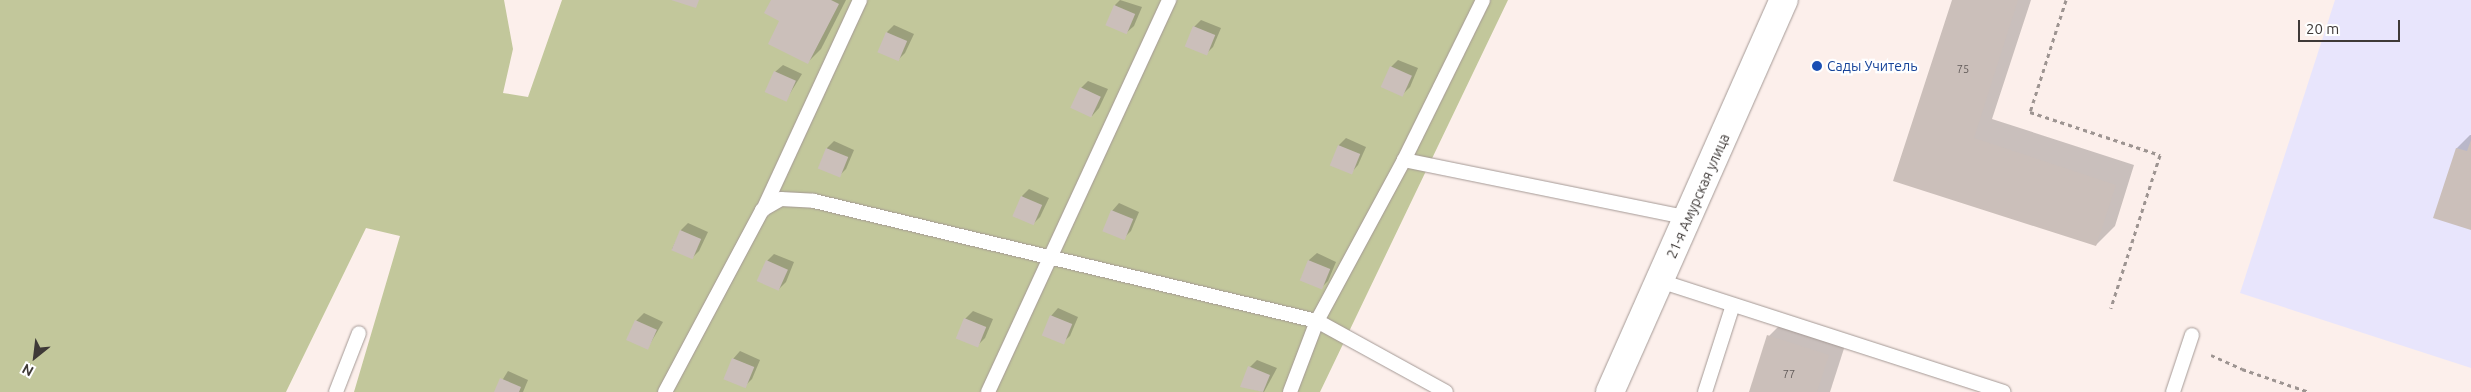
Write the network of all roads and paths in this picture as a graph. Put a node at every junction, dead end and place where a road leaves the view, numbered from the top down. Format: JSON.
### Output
{"nodes":[{"id":1,"x":860,"y":0,"type":"edge"},
{"id":2,"x":1169,"y":0,"type":"edge"},
{"id":3,"x":1483,"y":0,"type":"edge"},
{"id":4,"x":1784,"y":0,"type":"edge"},
{"id":5,"x":2066,"y":0,"type":"edge"},
{"id":6,"x":1404,"y":160,"type":"junction"},
{"id":7,"x":762,"y":210,"type":"junction"},
{"id":8,"x":1688,"y":218,"type":"junction"},
{"id":9,"x":1050,"y":258,"type":"junction"},
{"id":10,"x":1660,"y":281,"type":"junction"},
{"id":11,"x":1733,"y":305,"type":"junction"},
{"id":12,"x":2111,"y":308,"type":"dead end"},
{"id":13,"x":1317,"y":321,"type":"junction"},
{"id":14,"x":359,"y":333,"type":"dead end"},
{"id":15,"x":2192,"y":335,"type":"joint"},
{"id":16,"x":336,"y":392,"type":"edge"},
{"id":17,"x":666,"y":392,"type":"edge"},
{"id":18,"x":988,"y":392,"type":"edge"},
{"id":19,"x":1290,"y":392,"type":"edge"},
{"id":20,"x":1446,"y":392,"type":"edge"},
{"id":21,"x":1610,"y":392,"type":"edge"},
{"id":22,"x":1705,"y":392,"type":"edge"},
{"id":23,"x":2003,"y":392,"type":"edge"},
{"id":24,"x":2173,"y":392,"type":"edge"},
{"id":25,"x":2308,"y":392,"type":"edge"}],
"edges":[{"from":1,"to":7,"type":"lane"},
{"from":2,"to":9,"type":"lane"},
{"from":3,"to":6,"type":"lane"},
{"from":4,"to":8,"type":"main road","name":"21-я Амурская улица"},
{"from":5,"to":12,"type":"path"},
{"from":6,"to":8,"type":"lane"},
{"from":6,"to":13,"type":"lane"},
{"from":7,"to":9,"type":"lane"},
{"from":7,"to":17,"type":"lane"},
{"from":8,"to":10,"type":"main road","name":"21-я Амурская улица"},
{"from":9,"to":13,"type":"lane"},
{"from":9,"to":18,"type":"lane"},
{"from":10,"to":11,"type":"lane"},
{"from":10,"to":21,"type":"main road","name":"21-я Амурская улица"},
{"from":11,"to":22,"type":"lane"},
{"from":11,"to":23,"type":"lane"},
{"from":13,"to":19,"type":"lane"},
{"from":13,"to":20,"type":"lane"},
{"from":14,"to":16,"type":"lane"},
{"from":15,"to":24,"type":"lane"},
{"from":15,"to":25,"type":"path"}]}
